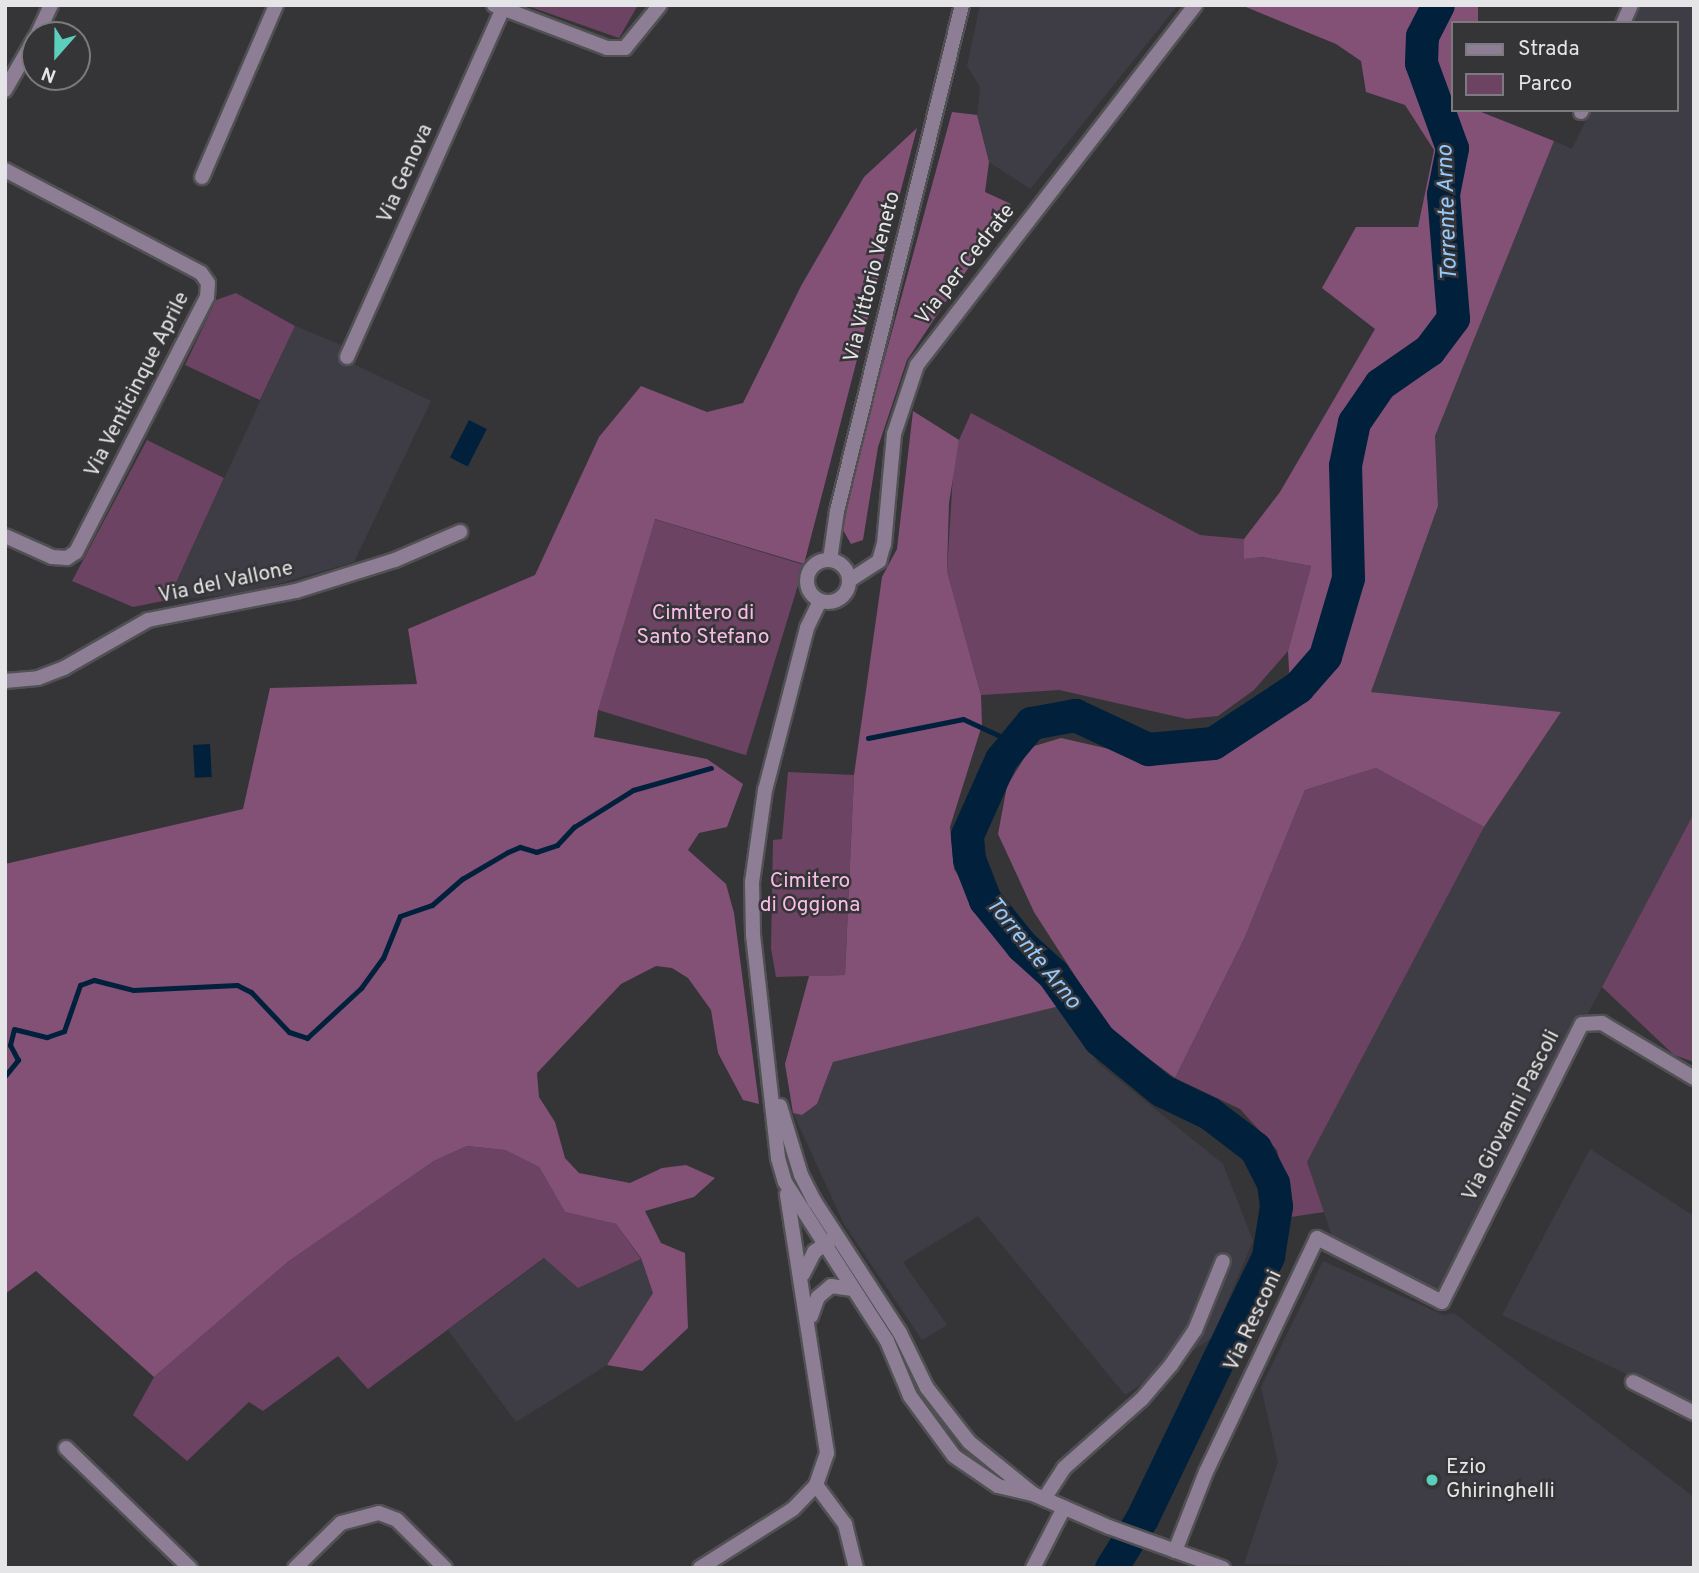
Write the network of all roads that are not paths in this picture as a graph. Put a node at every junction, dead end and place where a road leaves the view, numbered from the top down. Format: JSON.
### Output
{"nodes":[{"id":1,"x":276,"y":5,"type":"edge"},
{"id":2,"x":660,"y":5,"type":"edge"},
{"id":3,"x":962,"y":5,"type":"edge"},
{"id":4,"x":1195,"y":5,"type":"edge"},
{"id":5,"x":1631,"y":5,"type":"edge"},
{"id":6,"x":498,"y":7,"type":"edge"},
{"id":7,"x":1624,"y":21,"type":"edge"},
{"id":8,"x":21,"y":61,"type":"edge"},
{"id":9,"x":6,"y":86,"type":"edge"},
{"id":10,"x":5,"y":170,"type":"edge"},
{"id":11,"x":202,"y":177,"type":"dead end"},
{"id":12,"x":347,"y":357,"type":"dead end"},
{"id":13,"x":460,"y":532,"type":"dead end"},
{"id":14,"x":5,"y":536,"type":"edge"},
{"id":15,"x":830,"y":560,"type":"junction"},
{"id":16,"x":850,"y":580,"type":"junction"},
{"id":17,"x":820,"y":601,"type":"junction"},
{"id":18,"x":5,"y":681,"type":"edge"},
{"id":19,"x":1694,"y":1078,"type":"edge"},
{"id":20,"x":773,"y":1082,"type":"junction"},
{"id":21,"x":785,"y":1182,"type":"junction"},
{"id":22,"x":835,"y":1236,"type":"junction"},
{"id":23,"x":822,"y":1245,"type":"junction"},
{"id":24,"x":1223,"y":1261,"type":"dead end"},
{"id":25,"x":803,"y":1274,"type":"junction"},
{"id":26,"x":853,"y":1289,"type":"junction"},
{"id":27,"x":1442,"y":1302,"type":"joint"},
{"id":28,"x":810,"y":1321,"type":"junction"},
{"id":29,"x":1633,"y":1382,"type":"dead end"},
{"id":30,"x":1694,"y":1413,"type":"edge"},
{"id":31,"x":66,"y":1448,"type":"dead end"},
{"id":32,"x":816,"y":1485,"type":"junction"},
{"id":33,"x":1039,"y":1496,"type":"junction"},
{"id":34,"x":1064,"y":1508,"type":"junction"},
{"id":35,"x":1175,"y":1551,"type":"junction"},
{"id":36,"x":190,"y":1568,"type":"edge"},
{"id":37,"x":295,"y":1568,"type":"edge"},
{"id":38,"x":445,"y":1568,"type":"edge"},
{"id":39,"x":700,"y":1568,"type":"edge"},
{"id":40,"x":856,"y":1568,"type":"edge"},
{"id":41,"x":1034,"y":1568,"type":"edge"},
{"id":42,"x":1223,"y":1568,"type":"edge"}],
"edges":[{"from":1,"to":11,"type":"street"},
{"from":2,"to":6,"type":"street"},
{"from":3,"to":15,"type":"street","name":"Via Vittorio Veneto"},
{"from":4,"to":16,"type":"street","name":"Via per Cedrate"},
{"from":5,"to":7,"type":"street"},
{"from":6,"to":12,"type":"street","name":"Via Genova"},
{"from":8,"to":9,"type":"street"},
{"from":10,"to":14,"type":"street","name":"Via Venticinque Aprile"},
{"from":13,"to":18,"type":"street","name":"Via del Vallone"},
{"from":15,"to":16,"type":"street"},
{"from":15,"to":17,"type":"street"},
{"from":16,"to":17,"type":"street"},
{"from":17,"to":20,"type":"street"},
{"from":19,"to":27,"type":"street","name":"Via Giovanni Pascoli"},
{"from":20,"to":21,"type":"street"},
{"from":20,"to":22,"type":"street"},
{"from":21,"to":23,"type":"street"},
{"from":21,"to":25,"type":"street"},
{"from":22,"to":23,"type":"street"},
{"from":22,"to":33,"type":"street"},
{"from":23,"to":25,"type":"street"},
{"from":23,"to":26,"type":"street"},
{"from":24,"to":33,"type":"street"},
{"from":25,"to":28,"type":"street"},
{"from":26,"to":28,"type":"street"},
{"from":26,"to":33,"type":"street"},
{"from":27,"to":35,"type":"street","name":"Via Resconi"},
{"from":28,"to":32,"type":"street"},
{"from":29,"to":30,"type":"street"},
{"from":31,"to":36,"type":"street"},
{"from":32,"to":39,"type":"street"},
{"from":32,"to":40,"type":"street"},
{"from":33,"to":34,"type":"street"},
{"from":34,"to":35,"type":"street"},
{"from":34,"to":41,"type":"street"},
{"from":35,"to":42,"type":"street"},
{"from":37,"to":38,"type":"street"}]}
